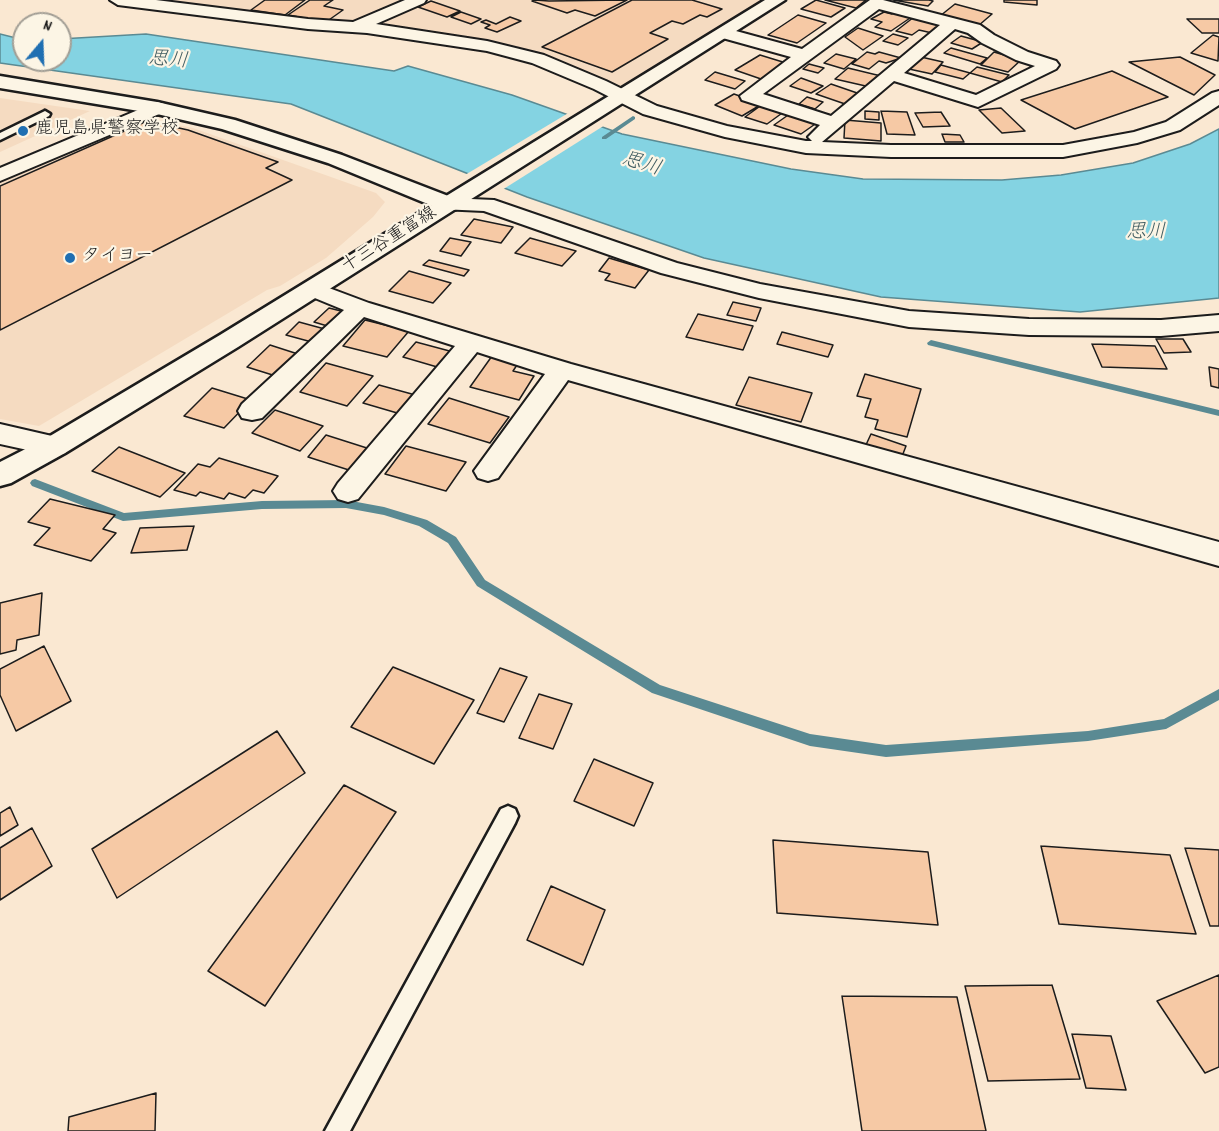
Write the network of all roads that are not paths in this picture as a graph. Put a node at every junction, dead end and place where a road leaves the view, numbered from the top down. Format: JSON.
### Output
{"nodes":[{"id":1,"x":118,"y":0,"type":"edge"},
{"id":2,"x":418,"y":0,"type":"edge"},
{"id":3,"x":777,"y":0,"type":"edge"},
{"id":4,"x":952,"y":23,"type":"junction"},
{"id":5,"x":356,"y":27,"type":"junction"},
{"id":6,"x":725,"y":33,"type":"junction"},
{"id":7,"x":803,"y":55,"type":"junction"},
{"id":8,"x":892,"y":75,"type":"junction"},
{"id":9,"x":0,"y":82,"type":"edge"},
{"id":10,"x":1219,"y":97,"type":"edge"},
{"id":11,"x":616,"y":101,"type":"junction"},
{"id":12,"x":157,"y":108,"type":"junction"},
{"id":13,"x":45,"y":114,"type":"dead end"},
{"id":14,"x":834,"y":123,"type":"junction"},
{"id":15,"x":0,"y":137,"type":"edge"},
{"id":16,"x":806,"y":147,"type":"junction"},
{"id":17,"x":0,"y":175,"type":"edge"},
{"id":18,"x":448,"y":204,"type":"junction"},
{"id":19,"x":313,"y":289,"type":"junction"},
{"id":20,"x":360,"y":308,"type":"junction"},
{"id":21,"x":1219,"y":323,"type":"edge"},
{"id":22,"x":472,"y":342,"type":"junction"},
{"id":23,"x":562,"y":370,"type":"junction"},
{"id":24,"x":252,"y":411,"type":"dead end"},
{"id":25,"x":0,"y":434,"type":"edge"},
{"id":26,"x":55,"y":447,"type":"junction"},
{"id":27,"x":488,"y":471,"type":"dead end"},
{"id":28,"x":0,"y":475,"type":"edge"},
{"id":29,"x":348,"y":491,"type":"dead end"},
{"id":30,"x":1219,"y":554,"type":"edge"},
{"id":31,"x":508,"y":816,"type":"dead end"},
{"id":32,"x":337,"y":1131,"type":"edge"}],
"edges":[{"from":1,"to":5,"type":"street"},
{"from":2,"to":5,"type":"street"},
{"from":3,"to":6,"type":"main road","name":"十三谷重富線"},
{"from":4,"to":7,"type":"street"},
{"from":4,"to":8,"type":"street"},
{"from":4,"to":8,"type":"street"},
{"from":5,"to":11,"type":"street"},
{"from":6,"to":7,"type":"street"},
{"from":6,"to":11,"type":"main road","name":"十三谷重富線"},
{"from":7,"to":14,"type":"street"},
{"from":8,"to":14,"type":"street"},
{"from":9,"to":12,"type":"main road"},
{"from":10,"to":16,"type":"street"},
{"from":11,"to":16,"type":"street"},
{"from":11,"to":18,"type":"main road","name":"十三谷重富線"},
{"from":12,"to":17,"type":"street"},
{"from":12,"to":18,"type":"main road"},
{"from":13,"to":15,"type":"lane"},
{"from":14,"to":16,"type":"street"},
{"from":18,"to":19,"type":"main road","name":"十三谷重富線"},
{"from":18,"to":21,"type":"street"},
{"from":19,"to":20,"type":"street"},
{"from":19,"to":26,"type":"main road","name":"十三谷重富線"},
{"from":20,"to":22,"type":"street"},
{"from":20,"to":24,"type":"street"},
{"from":22,"to":23,"type":"street"},
{"from":22,"to":29,"type":"street"},
{"from":23,"to":27,"type":"street"},
{"from":23,"to":30,"type":"street"},
{"from":25,"to":26,"type":"street"},
{"from":26,"to":28,"type":"main road","name":"十三谷重富線"},
{"from":31,"to":32,"type":"lane"}]}
